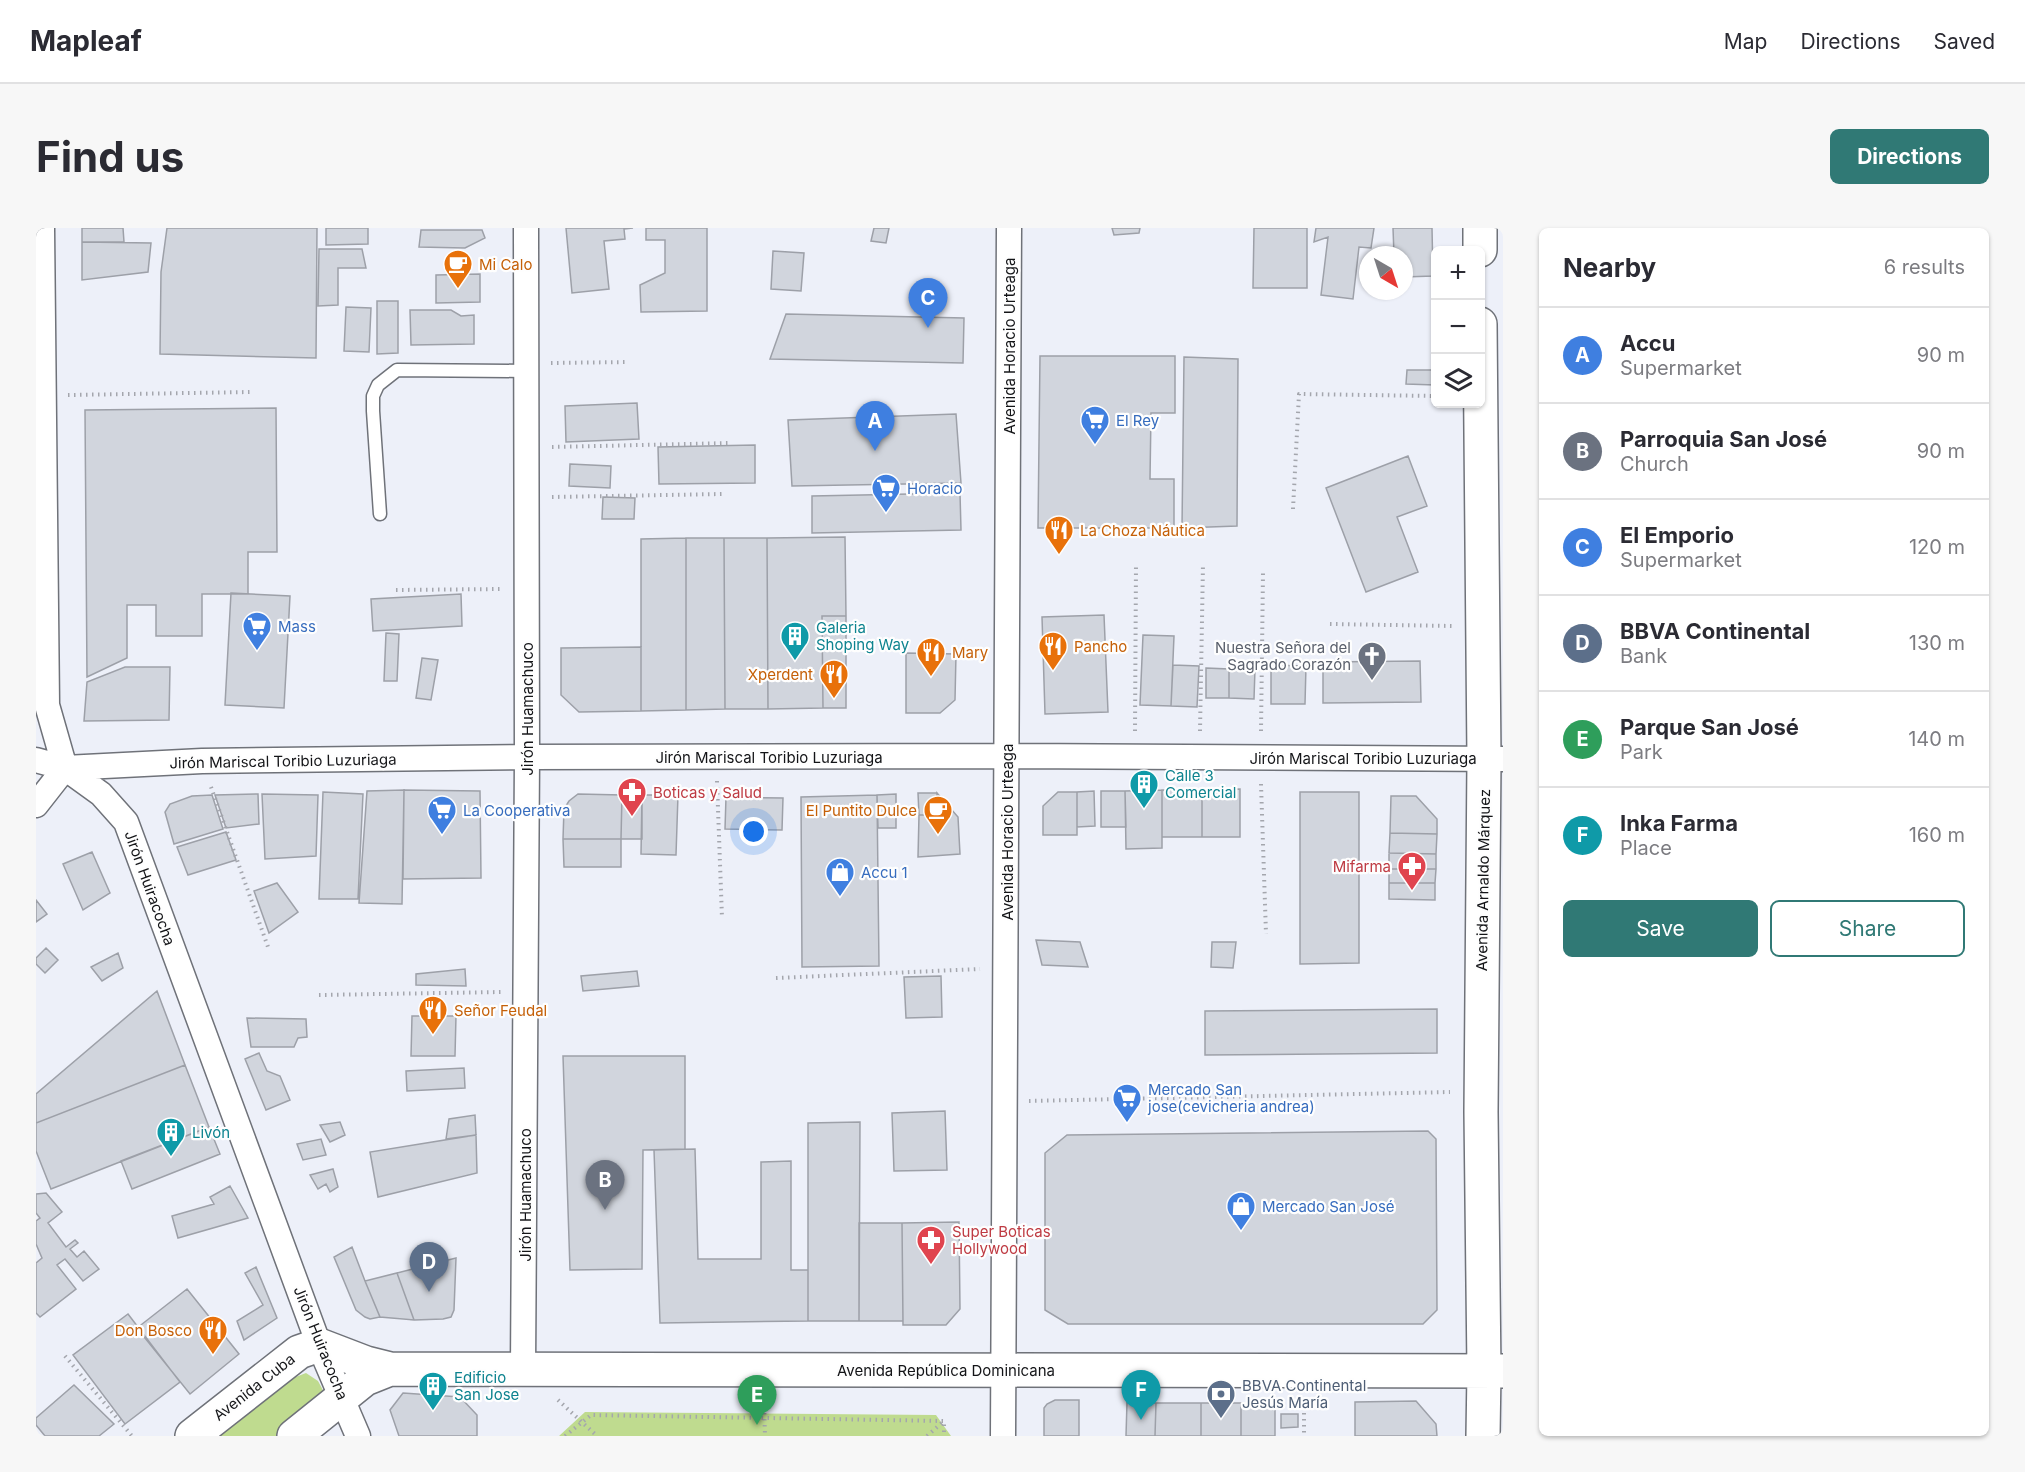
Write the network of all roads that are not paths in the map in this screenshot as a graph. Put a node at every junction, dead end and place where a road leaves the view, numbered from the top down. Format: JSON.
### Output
{"nodes":[{"id":1,"x":42,"y":228,"type":"edge"},
{"id":2,"x":526,"y":228,"type":"edge"},
{"id":3,"x":1009,"y":228,"type":"edge"},
{"id":4,"x":1480,"y":228,"type":"edge"},
{"id":5,"x":1480,"y":246,"type":"edge"},
{"id":6,"x":1480,"y":354,"type":"edge"},
{"id":7,"x":526,"y":367,"type":"junction"},
{"id":8,"x":380,"y":514,"type":"dead end"},
{"id":9,"x":1008,"y":756,"type":"junction"},
{"id":10,"x":527,"y":758,"type":"junction"},
{"id":11,"x":1493,"y":759,"type":"edge"},
{"id":12,"x":36,"y":760,"type":"edge"},
{"id":13,"x":65,"y":768,"type":"junction"},
{"id":14,"x":36,"y":805,"type":"edge"},
{"id":15,"x":319,"y":1345,"type":"junction"},
{"id":16,"x":390,"y":1369,"type":"junction"},
{"id":17,"x":524,"y":1369,"type":"junction"},
{"id":18,"x":1004,"y":1370,"type":"junction"},
{"id":19,"x":1494,"y":1371,"type":"edge"},
{"id":20,"x":343,"y":1398,"type":"junction"},
{"id":21,"x":192,"y":1436,"type":"edge"},
{"id":22,"x":294,"y":1436,"type":"edge"},
{"id":23,"x":358,"y":1436,"type":"edge"},
{"id":24,"x":1004,"y":1436,"type":"edge"},
{"id":25,"x":1483,"y":1436,"type":"edge"}],
"edges":[{"from":1,"to":13,"type":"street"},
{"from":2,"to":7,"type":"street","name":"Jirón Huamachuco"},
{"from":3,"to":9,"type":"street","name":"Avenida Horacio Urteaga"},
{"from":4,"to":5,"type":"street"},
{"from":6,"to":11,"type":"street","name":"Avenida Arnaldo Márquez"},
{"from":7,"to":8,"type":"lane"},
{"from":7,"to":10,"type":"street","name":"Jirón Huamachuco"},
{"from":9,"to":10,"type":"street","name":"Jirón Mariscal Toribio Luzuriaga"},
{"from":9,"to":11,"type":"street","name":"Jirón Mariscal Toribio Luzuriaga"},
{"from":9,"to":18,"type":"street","name":"Avenida Horacio Urteaga"},
{"from":10,"to":13,"type":"street","name":"Jirón Mariscal Toribio Luzuriaga"},
{"from":10,"to":17,"type":"street","name":"Jirón Huamachuco"},
{"from":11,"to":19,"type":"street","name":"Avenida Arnaldo Márquez"},
{"from":12,"to":13,"type":"street","name":"Jirón Mariscal Toribio Luzuriaga"},
{"from":13,"to":14,"type":"street"},
{"from":13,"to":15,"type":"street","name":"Jirón Huiracocha"},
{"from":15,"to":16,"type":"street","name":"Avenida República Dominicana"},
{"from":15,"to":20,"type":"street","name":"Jirón Huiracocha"},
{"from":15,"to":21,"type":"street","name":"Avenida Cuba"},
{"from":16,"to":17,"type":"street","name":"Avenida República Dominicana"},
{"from":16,"to":20,"type":"street","name":"Avenida República Dominicana"},
{"from":17,"to":18,"type":"street","name":"Avenida República Dominicana"},
{"from":18,"to":19,"type":"street","name":"Avenida República Dominicana"},
{"from":18,"to":24,"type":"street","name":"Avenida Horacio Urteaga"},
{"from":19,"to":25,"type":"street","name":"Avenida Arnaldo Márquez"},
{"from":20,"to":22,"type":"street"},
{"from":20,"to":23,"type":"street","name":"Jirón Huiracocha"}]}
